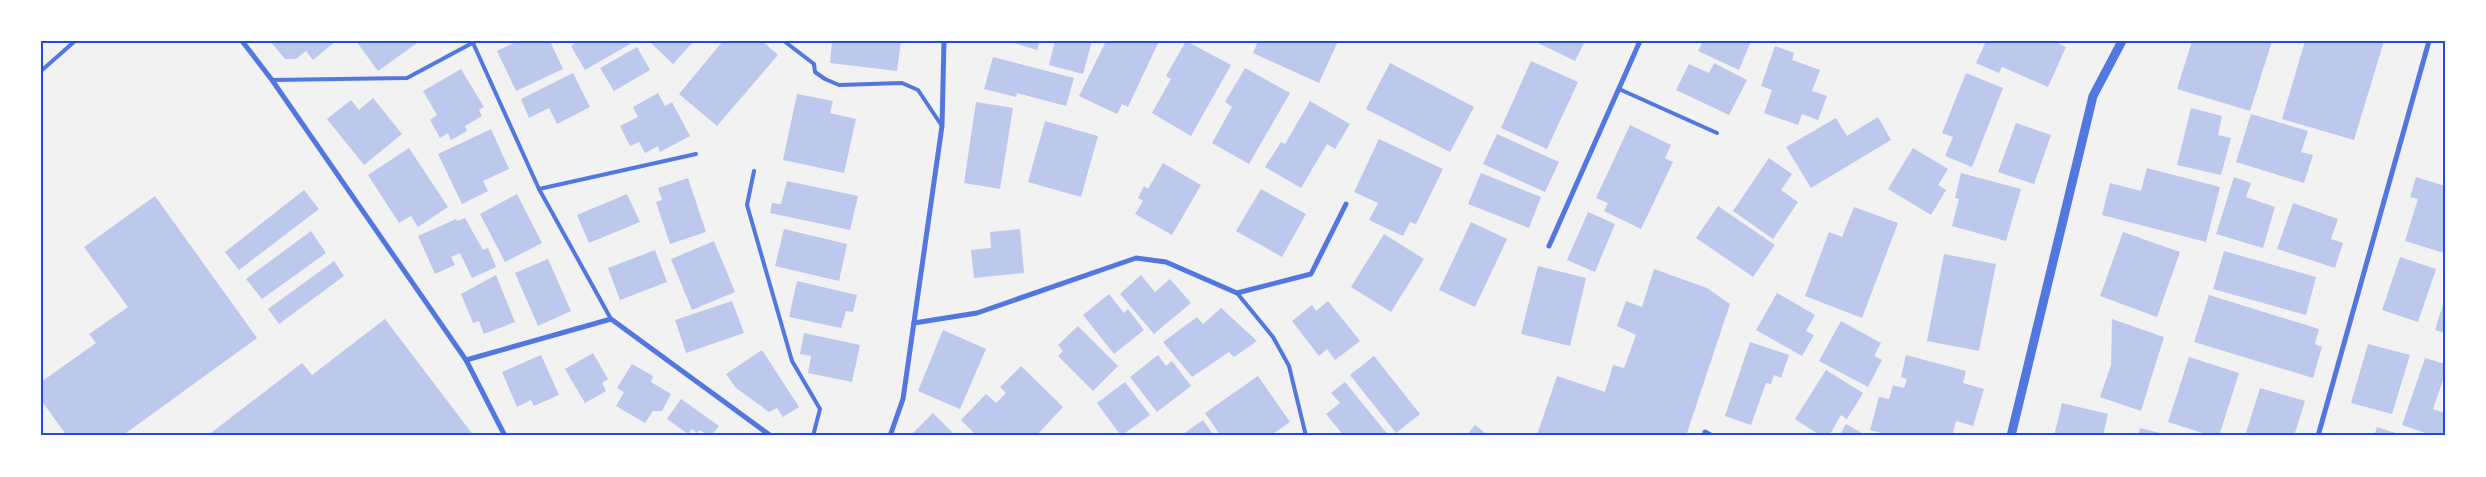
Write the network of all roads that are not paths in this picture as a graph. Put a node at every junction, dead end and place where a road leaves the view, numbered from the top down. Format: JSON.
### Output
{"nodes":[{"id":1,"x":74,"y":41,"type":"edge"},
{"id":2,"x":242,"y":41,"type":"edge"},
{"id":3,"x":784,"y":41,"type":"edge"},
{"id":4,"x":944,"y":41,"type":"edge"},
{"id":5,"x":1640,"y":41,"type":"edge"},
{"id":6,"x":2122,"y":41,"type":"edge"},
{"id":7,"x":2429,"y":41,"type":"edge"},
{"id":8,"x":475,"y":42,"type":"edge"},
{"id":9,"x":41,"y":71,"type":"edge"},
{"id":10,"x":272,"y":80,"type":"junction"},
{"id":11,"x":1619,"y":88,"type":"junction"},
{"id":12,"x":942,"y":126,"type":"junction"},
{"id":13,"x":1717,"y":133,"type":"dead end"},
{"id":14,"x":696,"y":154,"type":"dead end"},
{"id":15,"x":754,"y":171,"type":"dead end"},
{"id":16,"x":539,"y":189,"type":"junction"},
{"id":17,"x":1346,"y":204,"type":"dead end"},
{"id":18,"x":1549,"y":246,"type":"dead end"},
{"id":19,"x":1237,"y":293,"type":"junction"},
{"id":20,"x":611,"y":319,"type":"junction"},
{"id":21,"x":914,"y":323,"type":"junction"},
{"id":22,"x":466,"y":360,"type":"junction"},
{"id":23,"x":1705,"y":432,"type":"dead end"},
{"id":24,"x":505,"y":436,"type":"edge"},
{"id":25,"x":771,"y":436,"type":"edge"},
{"id":26,"x":813,"y":436,"type":"edge"},
{"id":27,"x":890,"y":436,"type":"edge"},
{"id":28,"x":1306,"y":436,"type":"edge"},
{"id":29,"x":1712,"y":436,"type":"edge"},
{"id":30,"x":2011,"y":436,"type":"edge"},
{"id":31,"x":2318,"y":436,"type":"edge"}],
"edges":[{"from":1,"to":9,"type":"lane"},
{"from":2,"to":10,"type":"street"},
{"from":3,"to":12,"type":"lane"},
{"from":4,"to":12,"type":"street"},
{"from":5,"to":11,"type":"street"},
{"from":6,"to":30,"type":"street"},
{"from":7,"to":31,"type":"street"},
{"from":8,"to":10,"type":"lane"},
{"from":8,"to":16,"type":"lane"},
{"from":10,"to":22,"type":"street"},
{"from":11,"to":13,"type":"lane"},
{"from":11,"to":18,"type":"street"},
{"from":12,"to":21,"type":"street"},
{"from":14,"to":16,"type":"lane"},
{"from":15,"to":26,"type":"lane"},
{"from":16,"to":20,"type":"lane"},
{"from":17,"to":19,"type":"street"},
{"from":19,"to":21,"type":"street"},
{"from":19,"to":28,"type":"lane"},
{"from":20,"to":22,"type":"street"},
{"from":20,"to":25,"type":"street"},
{"from":21,"to":27,"type":"street"},
{"from":22,"to":24,"type":"street"},
{"from":23,"to":29,"type":"street"}]}
